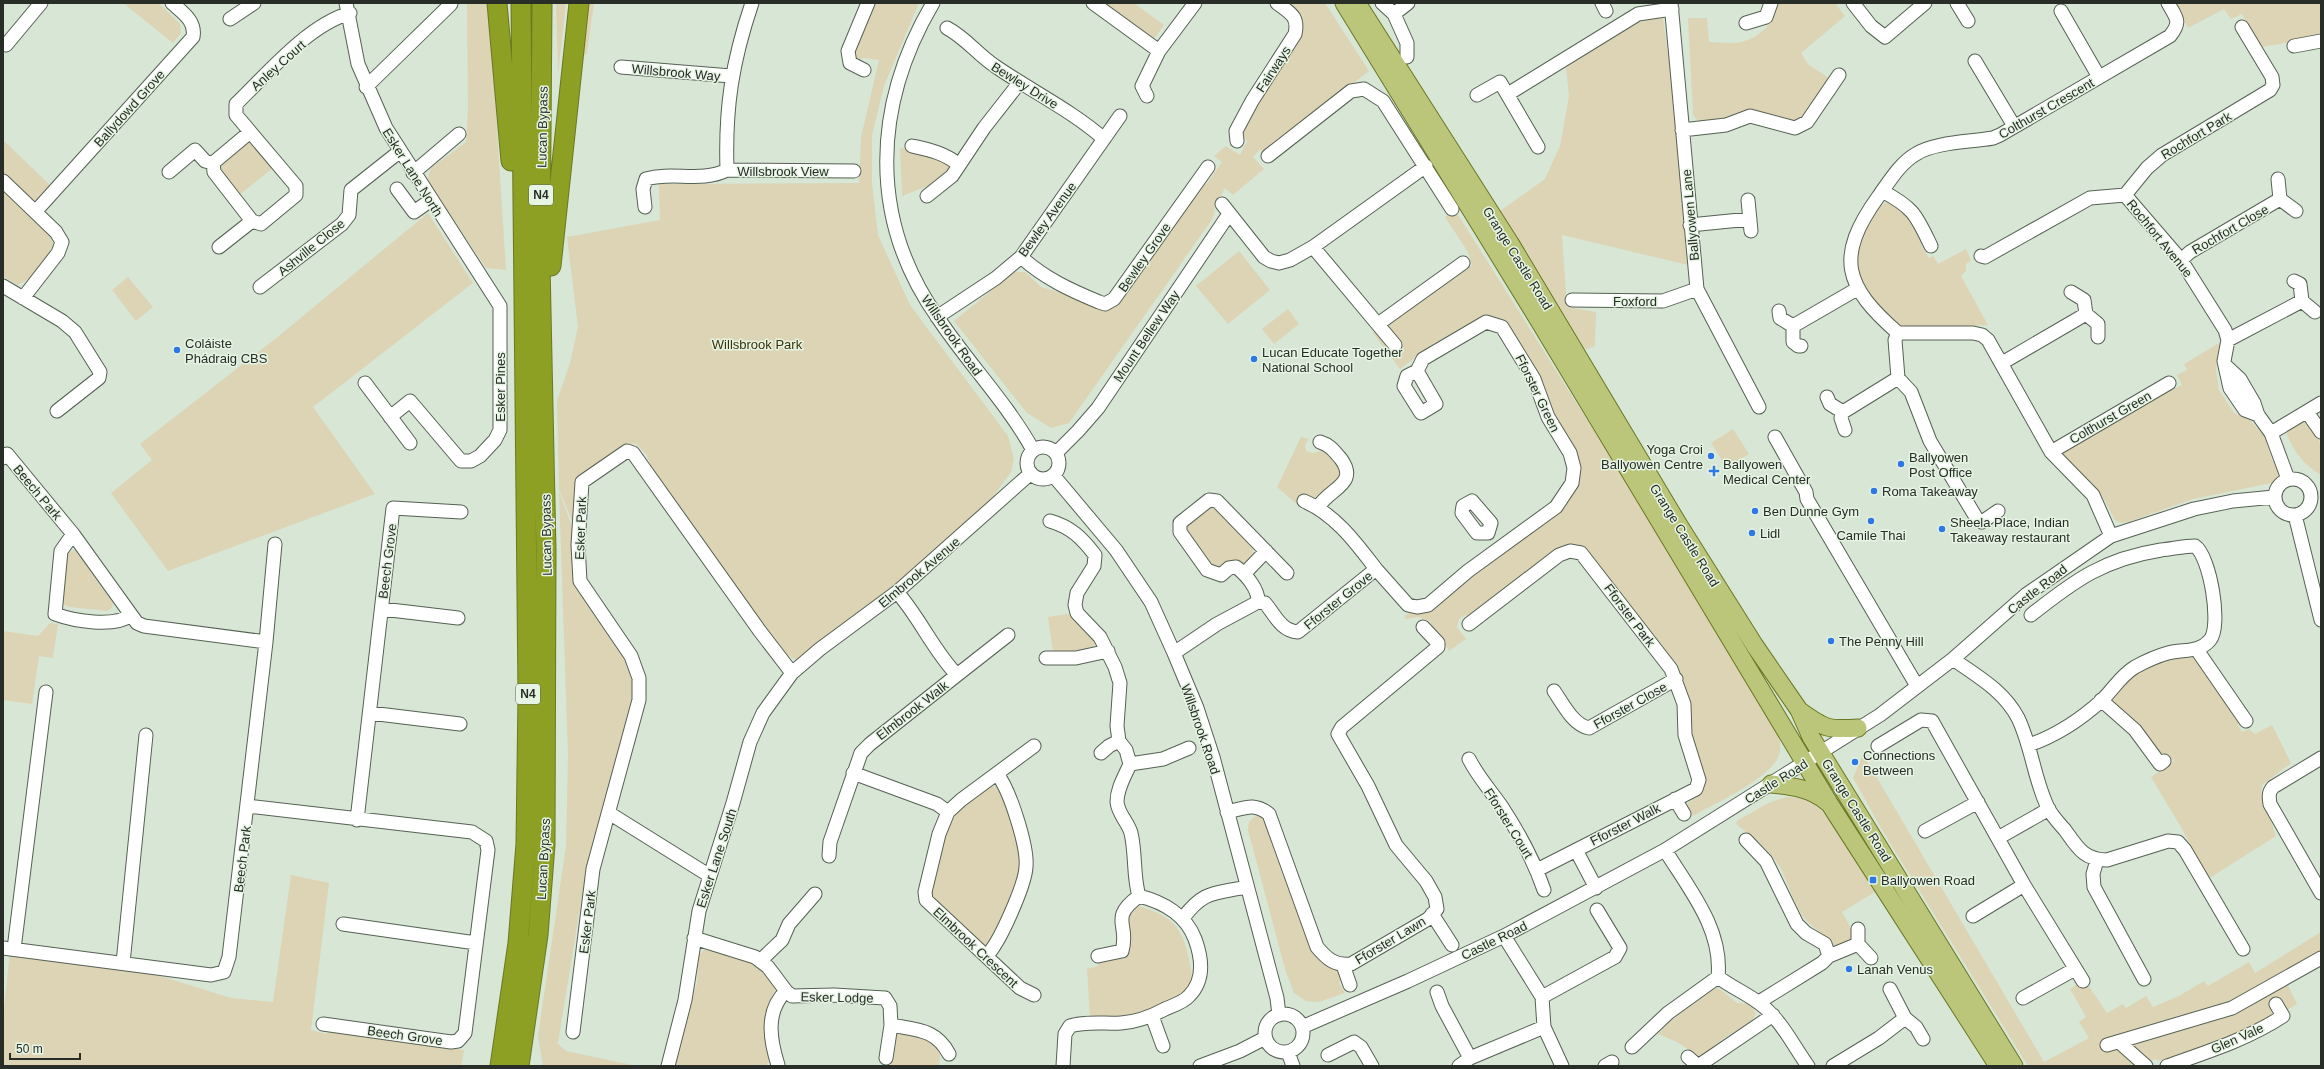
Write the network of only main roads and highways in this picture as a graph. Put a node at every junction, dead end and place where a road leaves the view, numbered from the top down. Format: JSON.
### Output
{"nodes":[{"id":1,"x":497,"y":3,"type":"edge"},
{"id":2,"x":521,"y":3,"type":"edge"},
{"id":3,"x":542,"y":3,"type":"edge"},
{"id":4,"x":579,"y":3,"type":"edge"},
{"id":5,"x":1344,"y":3,"type":"edge"},
{"id":6,"x":1357,"y":3,"type":"edge"},
{"id":7,"x":523,"y":320,"type":"junction"},
{"id":8,"x":544,"y":387,"type":"junction"},
{"id":9,"x":1799,"y":710,"type":"junction"},
{"id":10,"x":1858,"y":728,"type":"road end"},
{"id":11,"x":1771,"y":784,"type":"road end"},
{"id":12,"x":1829,"y":803,"type":"junction"},
{"id":13,"x":500,"y":1066,"type":"edge"},
{"id":14,"x":519,"y":1066,"type":"edge"},
{"id":15,"x":1998,"y":1066,"type":"edge"},
{"id":16,"x":2014,"y":1066,"type":"edge"}],
"edges":[{"from":1,"to":7,"type":"highway"},
{"from":2,"to":7,"type":"highway","name":"Lucan Bypass","number":"N4"},
{"from":3,"to":8,"type":"highway","name":"Lucan Bypass","number":"N4"},
{"from":4,"to":8,"type":"highway"},
{"from":5,"to":12,"type":"main road","name":"Grange Castle Road"},
{"from":6,"to":9,"type":"main road","name":"Grange Castle Road"},
{"from":7,"to":13,"type":"highway","name":"Lucan Bypass","number":"N4"},
{"from":8,"to":14,"type":"highway","name":"Lucan Bypass","number":"N4"},
{"from":9,"to":10,"type":"main road"},
{"from":9,"to":16,"type":"main road","name":"Grange Castle Road"},
{"from":11,"to":12,"type":"main road"},
{"from":12,"to":15,"type":"main road","name":"Grange Castle Road"}]}
